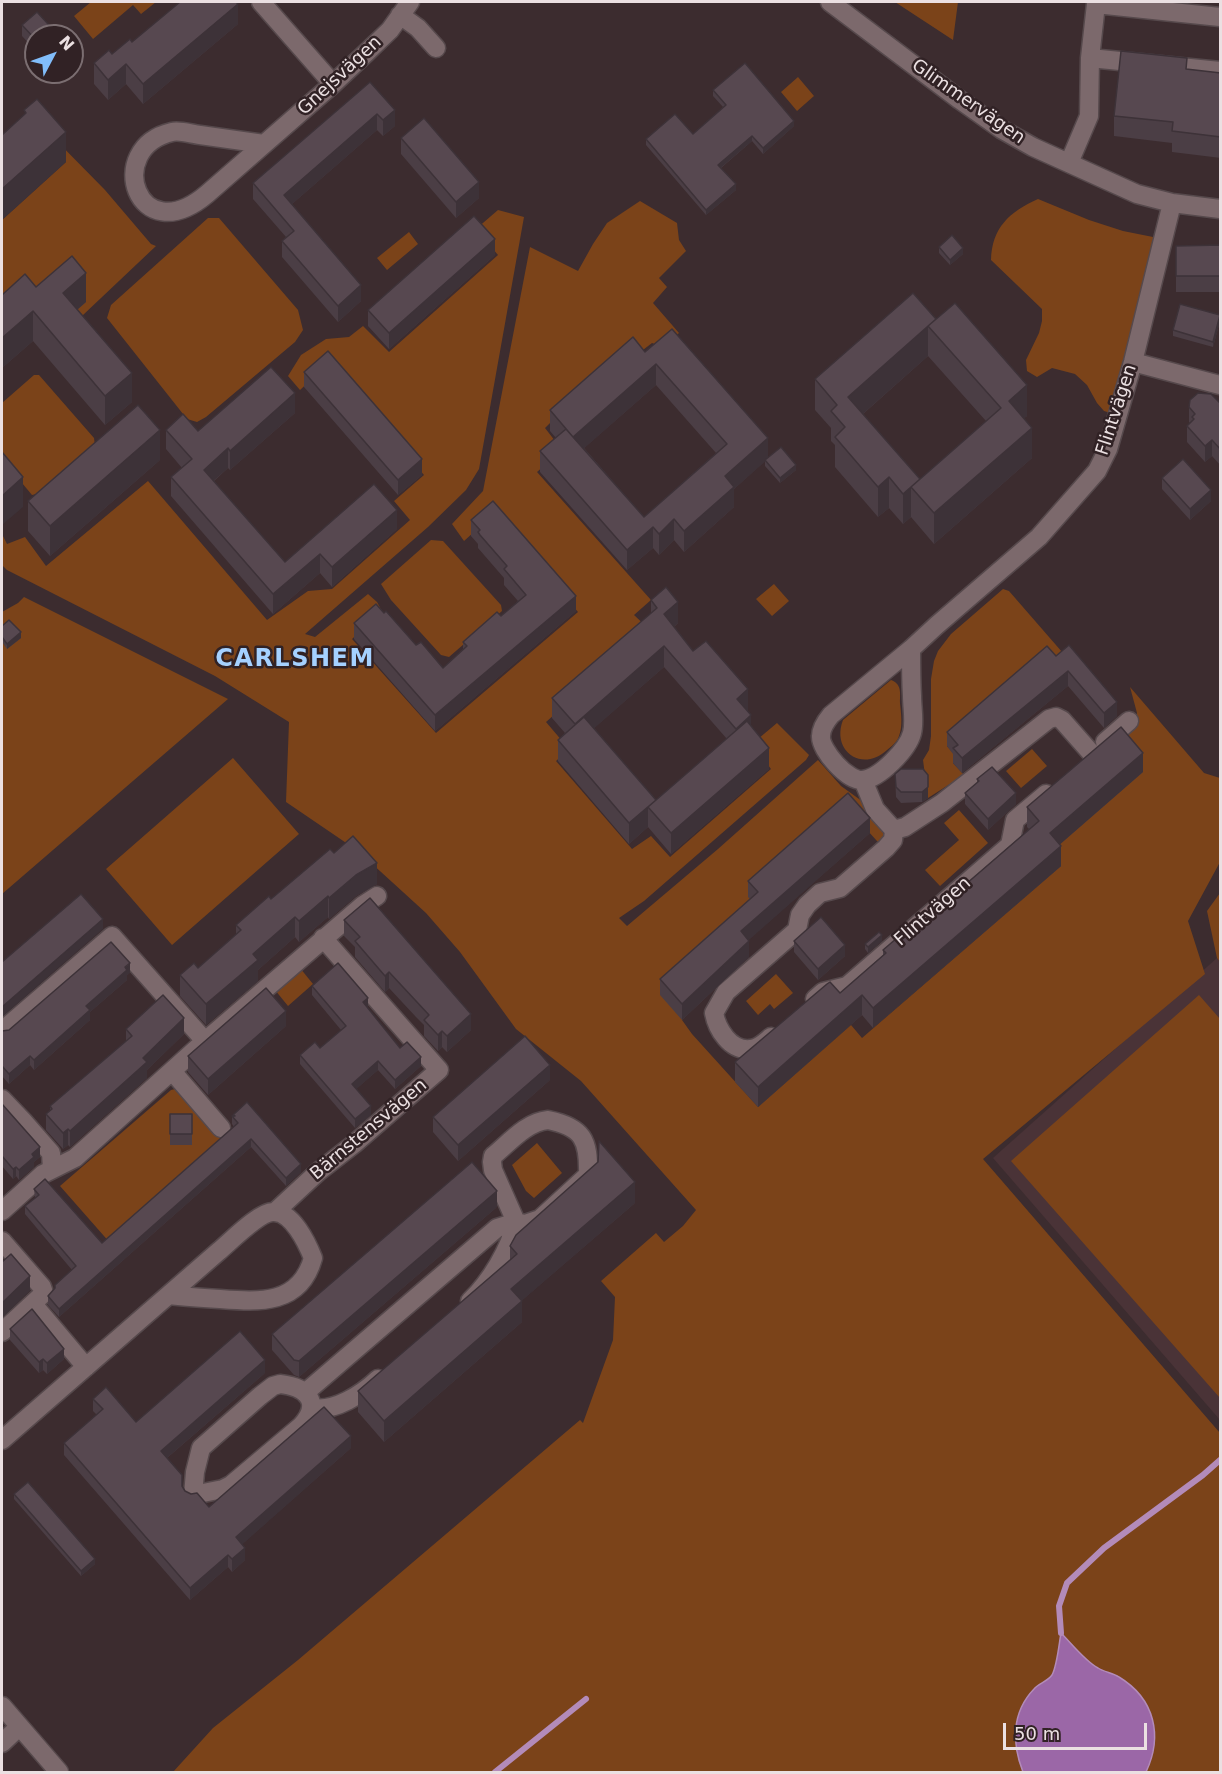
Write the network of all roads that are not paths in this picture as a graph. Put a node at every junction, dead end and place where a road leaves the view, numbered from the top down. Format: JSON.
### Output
{"nodes":[{"id":1,"x":261,"y":2,"type":"edge"},
{"id":2,"x":830,"y":2,"type":"edge"},
{"id":3,"x":405,"y":8,"type":"edge"},
{"id":4,"x":1221,"y":17,"type":"edge"},
{"id":5,"x":436,"y":48,"type":"dead end"},
{"id":6,"x":1090,"y":58,"type":"junction"},
{"id":7,"x":1221,"y":71,"type":"edge"},
{"id":8,"x":333,"y":84,"type":"junction"},
{"id":9,"x":264,"y":144,"type":"junction"},
{"id":10,"x":1069,"y":164,"type":"junction"},
{"id":11,"x":1172,"y":203,"type":"junction"},
{"id":12,"x":1221,"y":209,"type":"edge"},
{"id":13,"x":1133,"y":362,"type":"junction"},
{"id":14,"x":1221,"y":385,"type":"edge"},
{"id":15,"x":911,"y":649,"type":"junction"},
{"id":16,"x":1129,"y":721,"type":"dead end"},
{"id":17,"x":1092,"y":754,"type":"junction"},
{"id":18,"x":1078,"y":766,"type":"edge"},
{"id":19,"x":863,"y":780,"type":"junction"},
{"id":20,"x":1062,"y":780,"type":"edge"},
{"id":21,"x":894,"y":830,"type":"junction"},
{"id":22,"x":377,"y":896,"type":"dead end"},
{"id":23,"x":323,"y":938,"type":"junction"},
{"id":24,"x":804,"y":1009,"type":"edge"},
{"id":25,"x":783,"y":1027,"type":"edge"},
{"id":26,"x":2,"y":1031,"type":"edge"},
{"id":27,"x":205,"y":1041,"type":"junction"},
{"id":28,"x":172,"y":1071,"type":"junction"},
{"id":29,"x":2,"y":1099,"type":"edge"},
{"id":30,"x":221,"y":1128,"type":"dead end"},
{"id":31,"x":52,"y":1168,"type":"junction"},
{"id":32,"x":2,"y":1211,"type":"edge"},
{"id":33,"x":276,"y":1211,"type":"junction"},
{"id":34,"x":516,"y":1222,"type":"junction"},
{"id":35,"x":2,"y":1241,"type":"edge"},
{"id":36,"x":169,"y":1295,"type":"junction"},
{"id":37,"x":33,"y":1304,"type":"junction"},
{"id":38,"x":453,"y":1314,"type":"edge"},
{"id":39,"x":2,"y":1332,"type":"edge"},
{"id":40,"x":394,"y":1365,"type":"edge"},
{"id":41,"x":86,"y":1367,"type":"junction"},
{"id":42,"x":309,"y":1400,"type":"junction"},
{"id":43,"x":2,"y":1440,"type":"edge"},
{"id":44,"x":2,"y":1706,"type":"edge"},
{"id":45,"x":19,"y":1726,"type":"junction"},
{"id":46,"x":2,"y":1743,"type":"edge"},
{"id":47,"x":59,"y":1773,"type":"edge"}],
"edges":[{"from":1,"to":8,"type":"street"},
{"from":2,"to":10,"type":"street","name":"Glimmervägen"},
{"from":3,"to":5,"type":"street"},
{"from":3,"to":8,"type":"street","name":"Gnejsvägen"},
{"from":4,"to":6,"type":"street"},
{"from":6,"to":7,"type":"street"},
{"from":6,"to":10,"type":"street"},
{"from":8,"to":9,"type":"street","name":"Gnejsvägen"},
{"from":9,"to":9,"type":"street","name":"Gnejsvägen"},
{"from":10,"to":11,"type":"street","name":"Glimmervägen"},
{"from":11,"to":12,"type":"street","name":"Glimmervägen"},
{"from":11,"to":13,"type":"street","name":"Flintvägen"},
{"from":13,"to":14,"type":"street"},
{"from":13,"to":15,"type":"street","name":"Flintvägen"},
{"from":15,"to":19,"type":"street"},
{"from":15,"to":19,"type":"street","name":"Flintvägen"},
{"from":16,"to":17,"type":"street"},
{"from":17,"to":18,"type":"street"},
{"from":17,"to":21,"type":"street"},
{"from":19,"to":21,"type":"street"},
{"from":20,"to":24,"type":"street","name":"Flintvägen"},
{"from":21,"to":25,"type":"street"},
{"from":22,"to":23,"type":"street"},
{"from":23,"to":27,"type":"street"},
{"from":23,"to":33,"type":"street","name":"Bärnstensvägen"},
{"from":26,"to":27,"type":"street"},
{"from":27,"to":28,"type":"street"},
{"from":28,"to":30,"type":"street"},
{"from":28,"to":31,"type":"street"},
{"from":29,"to":31,"type":"street"},
{"from":31,"to":32,"type":"street"},
{"from":33,"to":36,"type":"street","name":"Bärnstensvägen"},
{"from":33,"to":36,"type":"street"},
{"from":34,"to":34,"type":"street"},
{"from":34,"to":38,"type":"street"},
{"from":34,"to":42,"type":"street"},
{"from":35,"to":37,"type":"street"},
{"from":36,"to":41,"type":"street","name":"Bärnstensvägen"},
{"from":37,"to":39,"type":"street"},
{"from":37,"to":41,"type":"street"},
{"from":40,"to":42,"type":"street"},
{"from":41,"to":43,"type":"street","name":"Bärnstensvägen"},
{"from":42,"to":42,"type":"street"},
{"from":44,"to":45,"type":"street"},
{"from":45,"to":46,"type":"street"},
{"from":45,"to":47,"type":"street"}]}
